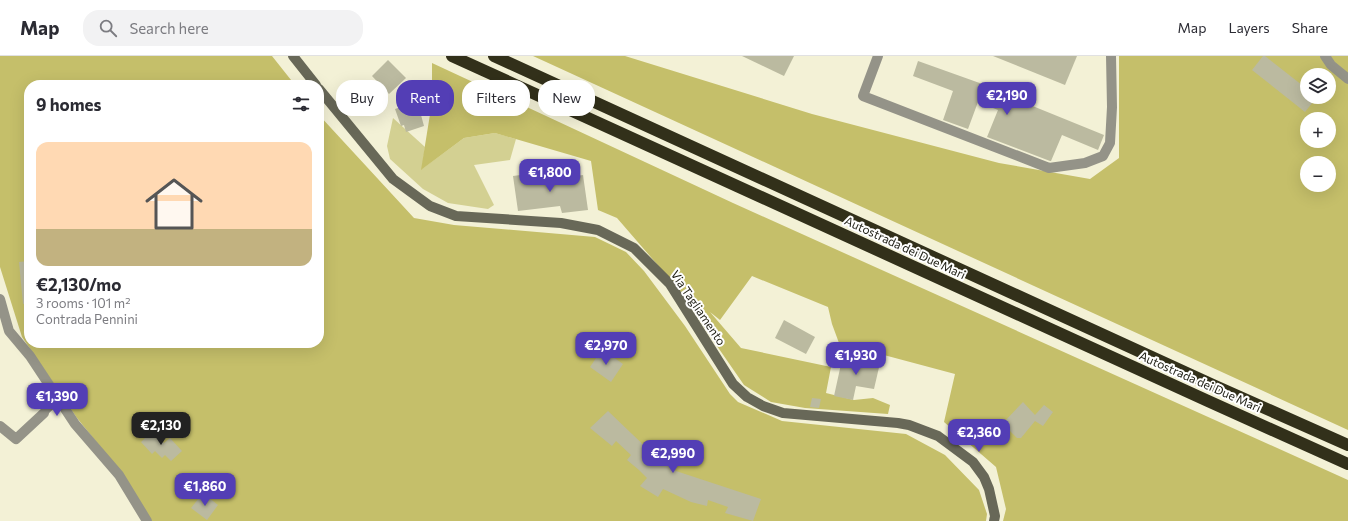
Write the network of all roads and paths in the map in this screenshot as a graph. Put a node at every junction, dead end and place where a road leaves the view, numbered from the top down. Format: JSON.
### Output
{"nodes":[{"id":1,"x":293,"y":56,"type":"edge"},
{"id":2,"x":452,"y":56,"type":"edge"},
{"id":3,"x":494,"y":56,"type":"edge"},
{"id":4,"x":878,"y":56,"type":"edge"},
{"id":5,"x":1111,"y":56,"type":"edge"},
{"id":6,"x":1325,"y":56,"type":"edge"},
{"id":7,"x":1348,"y":79,"type":"edge"},
{"id":8,"x":312,"y":80,"type":"edge"},
{"id":9,"x":324,"y":95,"type":"edge"},
{"id":10,"x":0,"y":299,"type":"edge"},
{"id":11,"x":58,"y":399,"type":"junction"},
{"id":12,"x":44,"y":413,"type":"joint"},
{"id":13,"x":0,"y":426,"type":"edge"},
{"id":14,"x":1348,"y":445,"type":"edge"},
{"id":15,"x":1348,"y":464,"type":"edge"},
{"id":16,"x":147,"y":521,"type":"edge"},
{"id":17,"x":994,"y":521,"type":"edge"}],
"edges":[{"from":1,"to":8,"type":"main road"},
{"from":2,"to":15,"type":"highway","name":"Autostrada dei Due Mari"},
{"from":3,"to":14,"type":"highway","name":"Autostrada dei Due Mari"},
{"from":4,"to":5,"type":"street"},
{"from":6,"to":7,"type":"street"},
{"from":9,"to":17,"type":"main road","name":"Via Tagliamento"},
{"from":10,"to":11,"type":"street"},
{"from":11,"to":12,"type":"street"},
{"from":11,"to":16,"type":"street"},
{"from":12,"to":13,"type":"street"}]}
